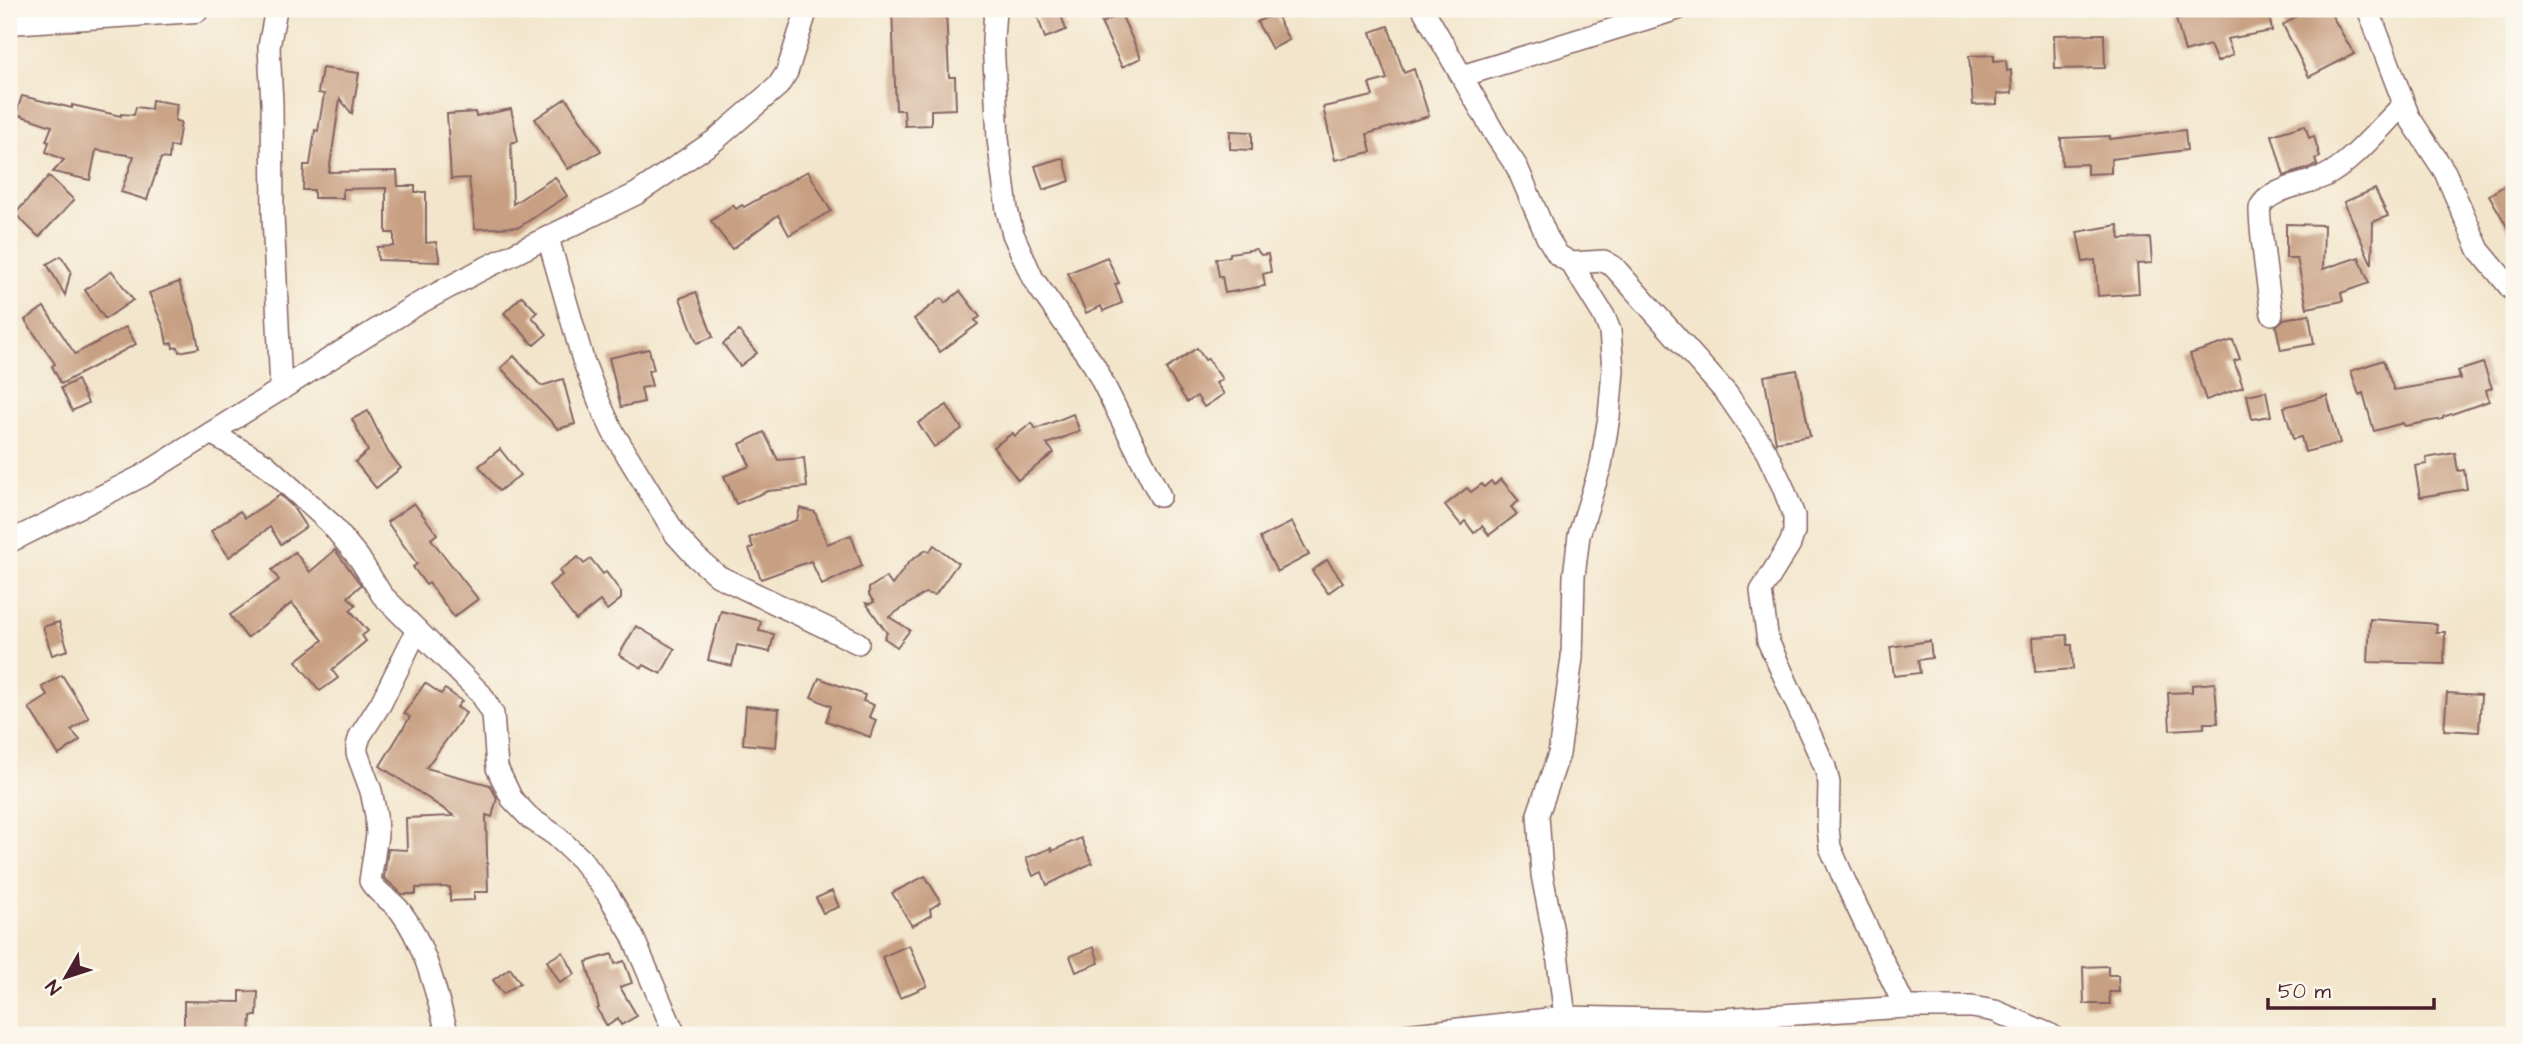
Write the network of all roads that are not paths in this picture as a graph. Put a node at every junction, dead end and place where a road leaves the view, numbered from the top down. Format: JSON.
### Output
{"nodes":[{"id":1,"x":196,"y":9,"type":"edge"},
{"id":2,"x":276,"y":9,"type":"edge"},
{"id":3,"x":807,"y":9,"type":"edge"},
{"id":4,"x":995,"y":9,"type":"edge"},
{"id":5,"x":1423,"y":9,"type":"edge"},
{"id":6,"x":1678,"y":9,"type":"edge"},
{"id":7,"x":2368,"y":9,"type":"edge"},
{"id":8,"x":9,"y":21,"type":"edge"},
{"id":9,"x":1462,"y":76,"type":"junction"},
{"id":10,"x":2404,"y":104,"type":"junction"},
{"id":11,"x":548,"y":238,"type":"junction"},
{"id":12,"x":1571,"y":263,"type":"junction"},
{"id":13,"x":2514,"y":292,"type":"edge"},
{"id":14,"x":2272,"y":314,"type":"dead end"},
{"id":15,"x":281,"y":390,"type":"junction"},
{"id":16,"x":211,"y":433,"type":"junction"},
{"id":17,"x":1160,"y":496,"type":"dead end"},
{"id":18,"x":9,"y":542,"type":"edge"},
{"id":19,"x":417,"y":630,"type":"junction"},
{"id":20,"x":858,"y":643,"type":"dead end"},
{"id":21,"x":1905,"y":1007,"type":"junction"},
{"id":22,"x":1564,"y":1026,"type":"edge"},
{"id":23,"x":448,"y":1035,"type":"edge"},
{"id":24,"x":675,"y":1035,"type":"edge"},
{"id":25,"x":1405,"y":1035,"type":"edge"},
{"id":26,"x":2051,"y":1035,"type":"edge"}],
"edges":[{"from":1,"to":8,"type":"street"},
{"from":2,"to":15,"type":"street"},
{"from":3,"to":11,"type":"street"},
{"from":4,"to":17,"type":"street"},
{"from":5,"to":9,"type":"street"},
{"from":6,"to":9,"type":"street"},
{"from":7,"to":10,"type":"street"},
{"from":9,"to":12,"type":"street"},
{"from":10,"to":13,"type":"street"},
{"from":10,"to":14,"type":"street"},
{"from":11,"to":15,"type":"street"},
{"from":11,"to":20,"type":"street"},
{"from":12,"to":21,"type":"street"},
{"from":12,"to":22,"type":"street"},
{"from":15,"to":16,"type":"street"},
{"from":16,"to":18,"type":"street"},
{"from":16,"to":19,"type":"street"},
{"from":19,"to":23,"type":"street"},
{"from":19,"to":24,"type":"street"},
{"from":21,"to":22,"type":"street"},
{"from":21,"to":26,"type":"street"},
{"from":22,"to":25,"type":"street"}]}
